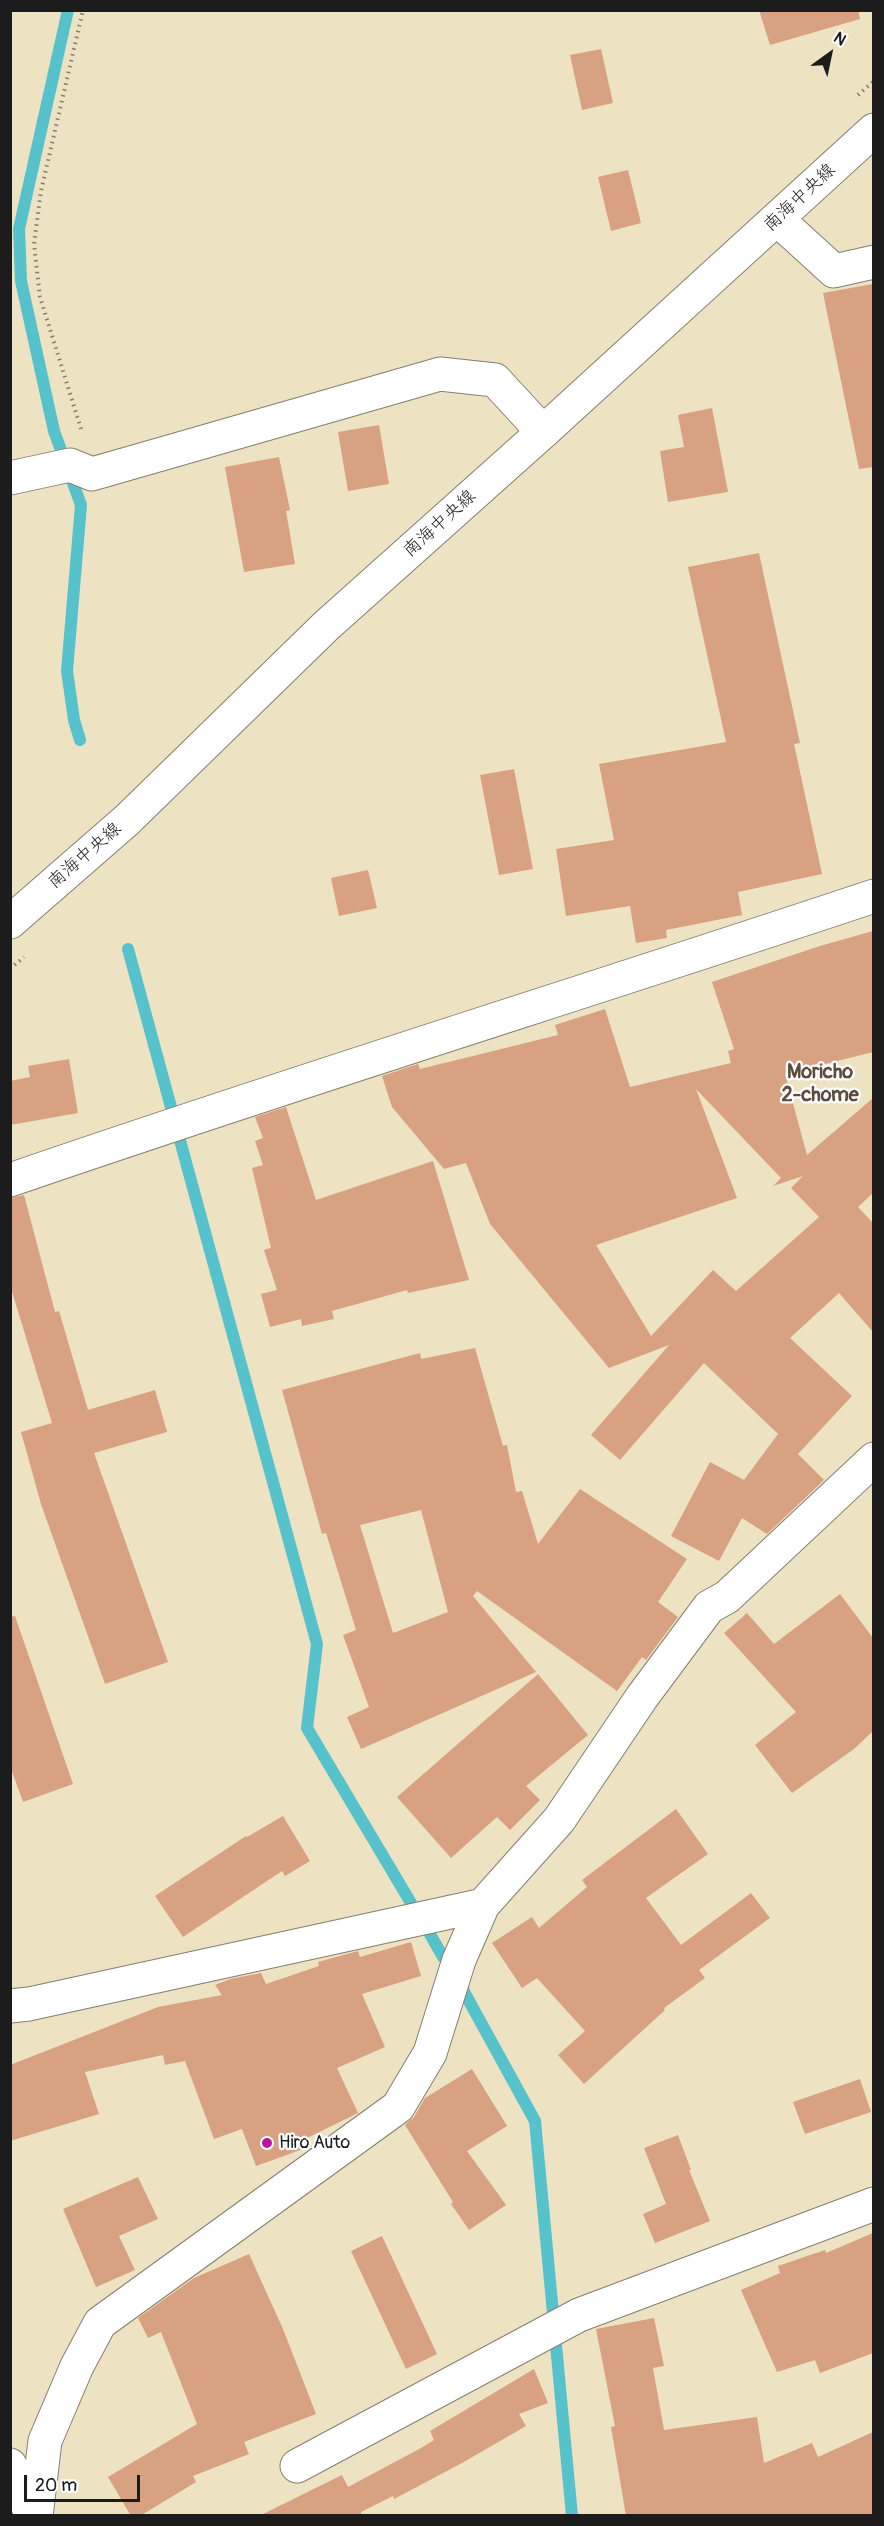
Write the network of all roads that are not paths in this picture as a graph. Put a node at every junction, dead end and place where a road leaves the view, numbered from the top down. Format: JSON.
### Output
{"nodes":[{"id":1,"x":873,"y":130,"type":"edge"},
{"id":2,"x":777,"y":219,"type":"junction"},
{"id":3,"x":873,"y":262,"type":"edge"},
{"id":4,"x":543,"y":432,"type":"junction"},
{"id":5,"x":10,"y":478,"type":"edge"},
{"id":6,"x":873,"y":896,"type":"edge"},
{"id":7,"x":10,"y":922,"type":"edge"},
{"id":8,"x":10,"y":1180,"type":"edge"},
{"id":9,"x":873,"y":1459,"type":"edge"},
{"id":10,"x":483,"y":1905,"type":"junction"},
{"id":11,"x":10,"y":2006,"type":"edge"},
{"id":12,"x":873,"y":2204,"type":"edge"},
{"id":13,"x":10,"y":2464,"type":"edge"},
{"id":14,"x":297,"y":2466,"type":"dead end"},
{"id":15,"x":34,"y":2516,"type":"edge"}],
"edges":[{"from":1,"to":2,"type":"street","name":"南海中央線"},
{"from":2,"to":3,"type":"street"},
{"from":2,"to":4,"type":"street","name":"南海中央線"},
{"from":4,"to":5,"type":"street"},
{"from":4,"to":7,"type":"street","name":"南海中央線"},
{"from":6,"to":8,"type":"street"},
{"from":9,"to":10,"type":"street"},
{"from":10,"to":11,"type":"street"},
{"from":10,"to":15,"type":"street"},
{"from":12,"to":14,"type":"street"},
{"from":13,"to":15,"type":"street"}]}
